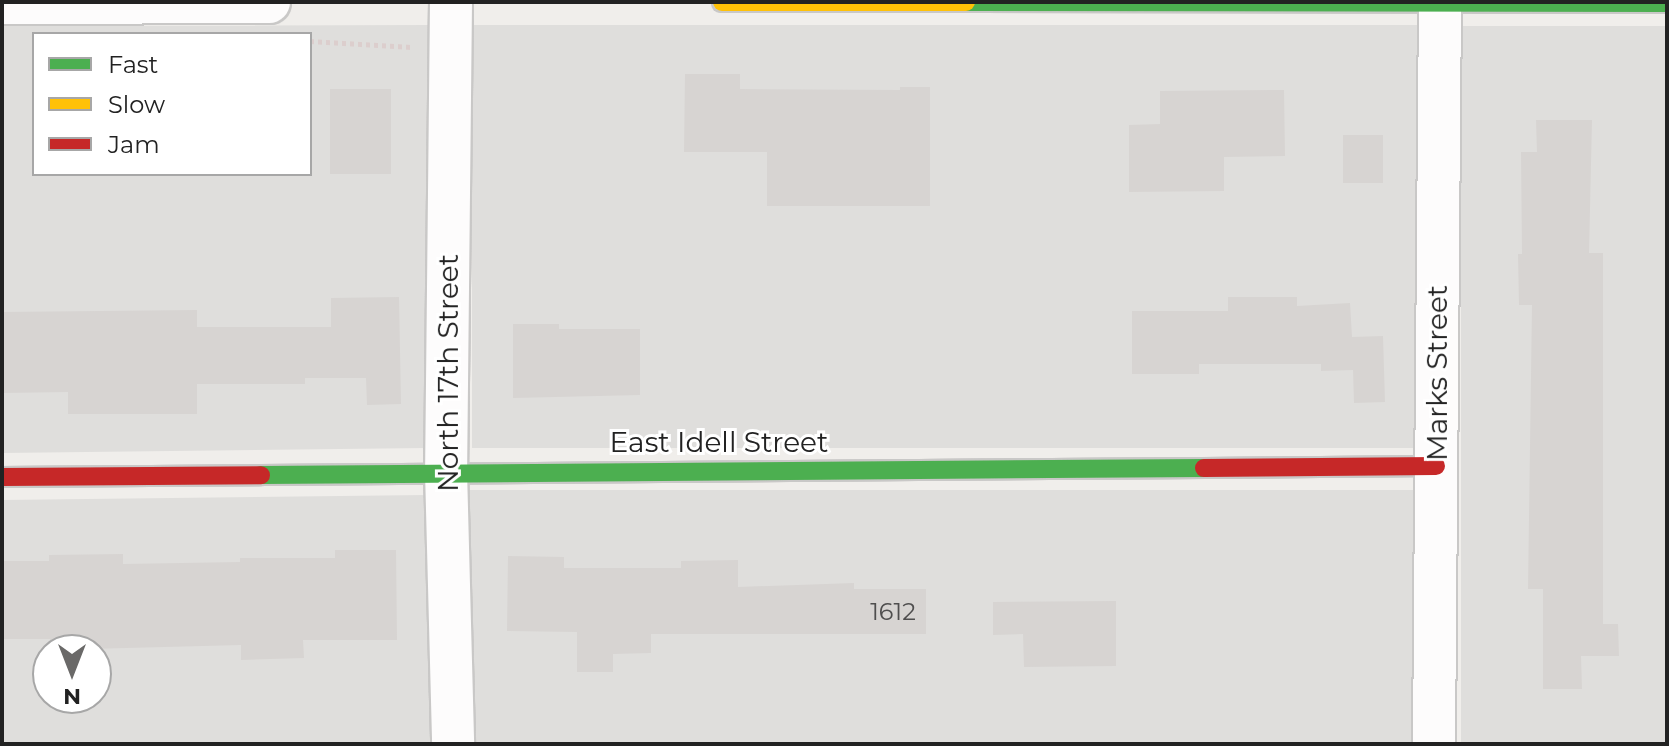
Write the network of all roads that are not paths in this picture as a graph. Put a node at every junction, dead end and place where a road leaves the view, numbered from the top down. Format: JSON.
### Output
{"nodes":[{"id":1,"x":269,"y":2,"type":"edge"},
{"id":2,"x":451,"y":2,"type":"edge"},
{"id":3,"x":722,"y":2,"type":"edge"},
{"id":4,"x":2,"y":3,"type":"edge"},
{"id":5,"x":1440,"y":3,"type":"edge"},
{"id":6,"x":1667,"y":3,"type":"edge"},
{"id":7,"x":1436,"y":466,"type":"junction"},
{"id":8,"x":446,"y":471,"type":"junction"},
{"id":9,"x":2,"y":477,"type":"edge"},
{"id":10,"x":453,"y":744,"type":"edge"},
{"id":11,"x":1434,"y":744,"type":"edge"}],
"edges":[{"from":1,"to":4,"type":"street"},
{"from":2,"to":8,"type":"street","name":"North 17th Street"},
{"from":3,"to":5,"type":"street"},
{"from":5,"to":6,"type":"street"},
{"from":5,"to":7,"type":"street","name":"Marks Street"},
{"from":7,"to":8,"type":"street","name":"East Idell Street"},
{"from":7,"to":11,"type":"street","name":"Marks Street"},
{"from":8,"to":9,"type":"street","name":"East Idell Street"},
{"from":8,"to":10,"type":"street","name":"North 17th Street"}]}
